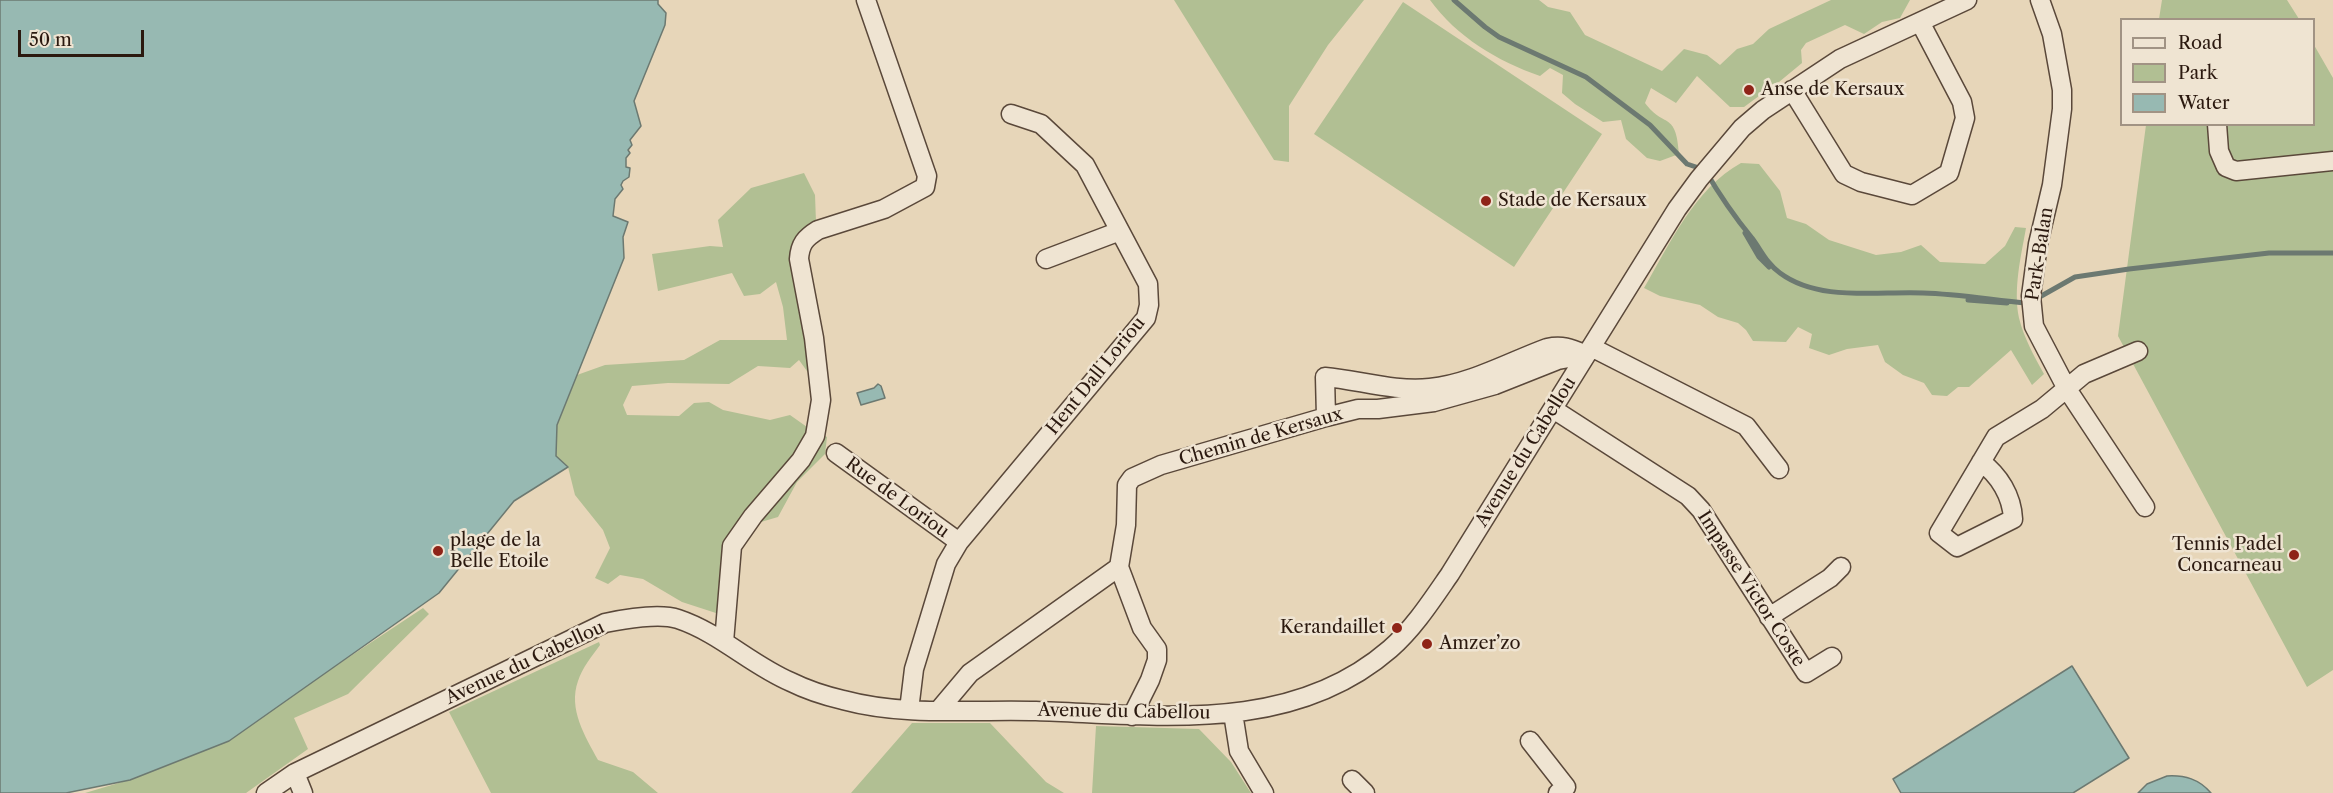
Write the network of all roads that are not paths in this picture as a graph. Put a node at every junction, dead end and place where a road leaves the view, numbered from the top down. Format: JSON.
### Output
{"nodes":[{"id":1,"x":867,"y":0,"type":"edge"},
{"id":2,"x":1967,"y":0,"type":"edge"},
{"id":3,"x":2040,"y":0,"type":"edge"},
{"id":4,"x":1920,"y":22,"type":"junction"},
{"id":5,"x":1792,"y":90,"type":"junction"},
{"id":6,"x":1011,"y":114,"type":"dead end"},
{"id":7,"x":2217,"y":126,"type":"edge"},
{"id":8,"x":2333,"y":161,"type":"edge"},
{"id":9,"x":1120,"y":231,"type":"junction"},
{"id":10,"x":1046,"y":259,"type":"dead end"},
{"id":11,"x":1588,"y":351,"type":"junction"},
{"id":12,"x":2138,"y":351,"type":"dead end"},
{"id":13,"x":2067,"y":389,"type":"junction"},
{"id":14,"x":1552,"y":408,"type":"junction"},
{"id":15,"x":1326,"y":417,"type":"junction"},
{"id":16,"x":1043,"y":441,"type":"joint"},
{"id":17,"x":836,"y":453,"type":"dead end"},
{"id":18,"x":1981,"y":462,"type":"junction"},
{"id":19,"x":1779,"y":469,"type":"dead end"},
{"id":20,"x":2145,"y":507,"type":"dead end"},
{"id":21,"x":959,"y":543,"type":"junction"},
{"id":22,"x":1119,"y":567,"type":"junction"},
{"id":23,"x":1841,"y":567,"type":"dead end"},
{"id":24,"x":1769,"y":617,"type":"junction"},
{"id":25,"x":724,"y":642,"type":"junction"},
{"id":26,"x":1832,"y":657,"type":"dead end"},
{"id":27,"x":909,"y":710,"type":"junction"},
{"id":28,"x":938,"y":711,"type":"junction"},
{"id":29,"x":1233,"y":713,"type":"junction"},
{"id":30,"x":1132,"y":716,"type":"junction"},
{"id":31,"x":1530,"y":741,"type":"dead end"},
{"id":32,"x":295,"y":773,"type":"junction"},
{"id":33,"x":1352,"y":780,"type":"dead end"},
{"id":34,"x":266,"y":793,"type":"edge"},
{"id":35,"x":303,"y":793,"type":"edge"},
{"id":36,"x":1264,"y":793,"type":"edge"},
{"id":37,"x":1365,"y":793,"type":"edge"},
{"id":38,"x":1558,"y":793,"type":"edge"}],
"edges":[{"from":1,"to":25,"type":"street"},
{"from":2,"to":4,"type":"street","name":"Avenue du Cabellou"},
{"from":3,"to":13,"type":"street","name":"Park-Balan"},
{"from":4,"to":5,"type":"street","name":"Avenue du Cabellou"},
{"from":4,"to":5,"type":"street"},
{"from":5,"to":11,"type":"street","name":"Avenue du Cabellou"},
{"from":6,"to":9,"type":"street","name":"Hent Dall Loriou"},
{"from":7,"to":8,"type":"street"},
{"from":9,"to":10,"type":"street"},
{"from":9,"to":16,"type":"street","name":"Hent Dall Loriou"},
{"from":11,"to":14,"type":"street","name":"Avenue du Cabellou"},
{"from":11,"to":15,"type":"street","name":"Chemin de Kersaux"},
{"from":11,"to":15,"type":"street"},
{"from":11,"to":19,"type":"street"},
{"from":12,"to":13,"type":"street"},
{"from":13,"to":18,"type":"street"},
{"from":13,"to":20,"type":"street","name":"Park-Balan"},
{"from":14,"to":24,"type":"street","name":"Impasse Victor Coste"},
{"from":14,"to":29,"type":"street","name":"Avenue du Cabellou"},
{"from":15,"to":22,"type":"street","name":"Chemin de Kersaux"},
{"from":16,"to":21,"type":"street","name":"Rue de Loriou"},
{"from":17,"to":21,"type":"street","name":"Rue de Loriou"},
{"from":18,"to":18,"type":"street"},
{"from":21,"to":27,"type":"street","name":"Rue de Loriou"},
{"from":22,"to":28,"type":"street"},
{"from":22,"to":30,"type":"street"},
{"from":23,"to":24,"type":"street"},
{"from":24,"to":26,"type":"street","name":"Impasse Victor Coste"},
{"from":25,"to":27,"type":"street","name":"Avenue du Cabellou"},
{"from":25,"to":32,"type":"street","name":"Avenue du Cabellou"},
{"from":27,"to":28,"type":"street","name":"Avenue du Cabellou"},
{"from":28,"to":30,"type":"street","name":"Avenue du Cabellou"},
{"from":29,"to":30,"type":"street","name":"Avenue du Cabellou"},
{"from":29,"to":36,"type":"street"},
{"from":31,"to":38,"type":"street"},
{"from":32,"to":34,"type":"street","name":"Avenue du Cabellou"},
{"from":32,"to":35,"type":"street"},
{"from":33,"to":37,"type":"street"}]}
